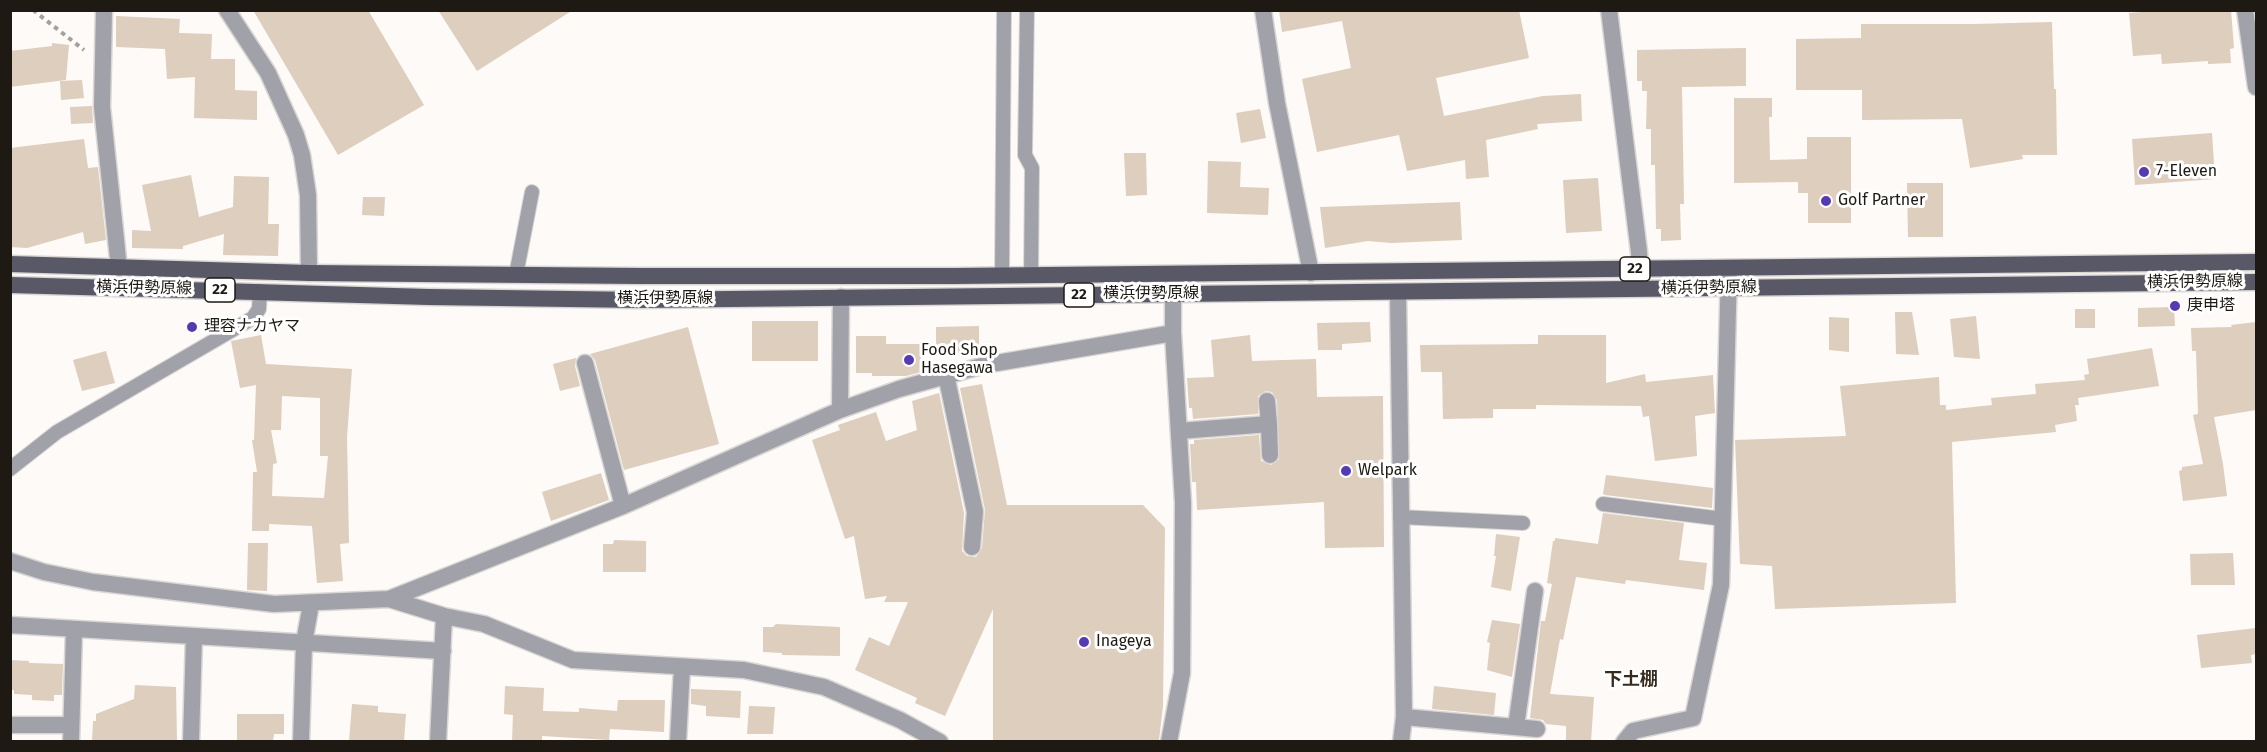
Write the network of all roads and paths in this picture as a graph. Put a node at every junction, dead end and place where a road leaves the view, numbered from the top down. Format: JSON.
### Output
{"nodes":[{"id":1,"x":33,"y":10,"type":"edge"},
{"id":2,"x":104,"y":10,"type":"edge"},
{"id":3,"x":227,"y":10,"type":"edge"},
{"id":4,"x":1004,"y":10,"type":"edge"},
{"id":5,"x":1027,"y":10,"type":"edge"},
{"id":6,"x":1263,"y":10,"type":"edge"},
{"id":7,"x":1609,"y":10,"type":"edge"},
{"id":8,"x":2246,"y":10,"type":"edge"},
{"id":9,"x":103,"y":65,"type":"junction"},
{"id":10,"x":2256,"y":87,"type":"edge"},
{"id":11,"x":532,"y":192,"type":"dead end"},
{"id":12,"x":2256,"y":262,"type":"edge"},
{"id":13,"x":10,"y":264,"type":"edge"},
{"id":14,"x":119,"y":268,"type":"junction"},
{"id":15,"x":1729,"y":268,"type":"junction"},
{"id":16,"x":1640,"y":269,"type":"junction"},
{"id":17,"x":309,"y":273,"type":"junction"},
{"id":18,"x":1311,"y":273,"type":"junction"},
{"id":19,"x":516,"y":275,"type":"junction"},
{"id":20,"x":1002,"y":276,"type":"junction"},
{"id":21,"x":1031,"y":276,"type":"junction"},
{"id":22,"x":2256,"y":282,"type":"edge"},
{"id":23,"x":10,"y":285,"type":"edge"},
{"id":24,"x":1729,"y":287,"type":"junction"},
{"id":25,"x":260,"y":291,"type":"junction"},
{"id":26,"x":1398,"y":292,"type":"junction"},
{"id":27,"x":1173,"y":294,"type":"junction"},
{"id":28,"x":841,"y":297,"type":"junction"},
{"id":29,"x":1173,"y":333,"type":"junction"},
{"id":30,"x":585,"y":363,"type":"dead end"},
{"id":31,"x":946,"y":375,"type":"junction"},
{"id":32,"x":1267,"y":401,"type":"dead end"},
{"id":33,"x":840,"y":410,"type":"junction"},
{"id":34,"x":1269,"y":424,"type":"junction"},
{"id":35,"x":1179,"y":431,"type":"junction"},
{"id":36,"x":1270,"y":455,"type":"dead end"},
{"id":37,"x":10,"y":470,"type":"edge"},
{"id":38,"x":1603,"y":504,"type":"dead end"},
{"id":39,"x":622,"y":506,"type":"junction"},
{"id":40,"x":1400,"y":517,"type":"junction"},
{"id":41,"x":1723,"y":519,"type":"junction"},
{"id":42,"x":1523,"y":523,"type":"dead end"},
{"id":43,"x":972,"y":548,"type":"dead end"},
{"id":44,"x":10,"y":561,"type":"edge"},
{"id":45,"x":1535,"y":591,"type":"dead end"},
{"id":46,"x":389,"y":599,"type":"junction"},
{"id":47,"x":311,"y":604,"type":"junction"},
{"id":48,"x":444,"y":616,"type":"junction"},
{"id":49,"x":10,"y":625,"type":"edge"},
{"id":50,"x":74,"y":629,"type":"junction"},
{"id":51,"x":194,"y":636,"type":"junction"},
{"id":52,"x":304,"y":643,"type":"junction"},
{"id":53,"x":442,"y":651,"type":"junction"},
{"id":54,"x":682,"y":667,"type":"junction"},
{"id":55,"x":1404,"y":717,"type":"junction"},
{"id":56,"x":10,"y":725,"type":"edge"},
{"id":57,"x":1516,"y":727,"type":"junction"},
{"id":58,"x":1537,"y":729,"type":"dead end"},
{"id":59,"x":71,"y":733,"type":"edge"},
{"id":60,"x":191,"y":741,"type":"edge"},
{"id":61,"x":301,"y":741,"type":"edge"},
{"id":62,"x":438,"y":741,"type":"edge"},
{"id":63,"x":678,"y":741,"type":"edge"},
{"id":64,"x":940,"y":741,"type":"edge"},
{"id":65,"x":1169,"y":741,"type":"edge"},
{"id":66,"x":1401,"y":741,"type":"edge"},
{"id":67,"x":1624,"y":741,"type":"edge"}],
"edges":[{"from":1,"to":9,"type":"path"},
{"from":2,"to":9,"type":"street"},
{"from":3,"to":17,"type":"street"},
{"from":4,"to":20,"type":"lane"},
{"from":5,"to":21,"type":"lane"},
{"from":6,"to":18,"type":"street"},
{"from":7,"to":16,"type":"street"},
{"from":8,"to":10,"type":"street"},
{"from":9,"to":14,"type":"street"},
{"from":11,"to":19,"type":"lane"},
{"from":12,"to":15,"type":"main road","name":"横浜伊勢原線","number":"22"},
{"from":13,"to":14,"type":"main road","name":"横浜伊勢原線","number":"22"},
{"from":14,"to":17,"type":"main road","name":"横浜伊勢原線","number":"22"},
{"from":15,"to":16,"type":"main road","name":"横浜伊勢原線","number":"22"},
{"from":15,"to":24,"type":"street"},
{"from":16,"to":18,"type":"main road","name":"横浜伊勢原線","number":"22"},
{"from":17,"to":19,"type":"main road","name":"横浜伊勢原線","number":"22"},
{"from":18,"to":21,"type":"main road","name":"横浜伊勢原線","number":"22"},
{"from":19,"to":20,"type":"main road","name":"横浜伊勢原線","number":"22"},
{"from":20,"to":21,"type":"main road","name":"横浜伊勢原線","number":"22"},
{"from":22,"to":24,"type":"main road","name":"横浜伊勢原線","number":"22"},
{"from":23,"to":25,"type":"main road","name":"横浜伊勢原線","number":"22"},
{"from":24,"to":26,"type":"main road","name":"横浜伊勢原線","number":"22"},
{"from":24,"to":41,"type":"street"},
{"from":25,"to":28,"type":"main road","name":"横浜伊勢原線","number":"22"},
{"from":25,"to":37,"type":"lane"},
{"from":26,"to":27,"type":"main road","name":"横浜伊勢原線","number":"22"},
{"from":26,"to":40,"type":"street"},
{"from":27,"to":28,"type":"main road","name":"横浜伊勢原線","number":"22"},
{"from":27,"to":29,"type":"street"},
{"from":28,"to":33,"type":"street"},
{"from":29,"to":31,"type":"street"},
{"from":29,"to":35,"type":"street"},
{"from":30,"to":39,"type":"street"},
{"from":31,"to":33,"type":"street"},
{"from":31,"to":43,"type":"street"},
{"from":32,"to":34,"type":"street"},
{"from":33,"to":39,"type":"street"},
{"from":34,"to":35,"type":"street"},
{"from":34,"to":36,"type":"street"},
{"from":35,"to":65,"type":"street"},
{"from":38,"to":41,"type":"lane"},
{"from":39,"to":46,"type":"street"},
{"from":40,"to":42,"type":"lane"},
{"from":40,"to":55,"type":"street"},
{"from":41,"to":67,"type":"street"},
{"from":44,"to":47,"type":"street"},
{"from":45,"to":57,"type":"street"},
{"from":46,"to":47,"type":"street"},
{"from":46,"to":48,"type":"street"},
{"from":47,"to":52,"type":"street"},
{"from":48,"to":53,"type":"street"},
{"from":48,"to":54,"type":"street"},
{"from":49,"to":50,"type":"street"},
{"from":50,"to":51,"type":"street"},
{"from":50,"to":59,"type":"street"},
{"from":51,"to":52,"type":"street"},
{"from":51,"to":60,"type":"street"},
{"from":52,"to":53,"type":"street"},
{"from":52,"to":61,"type":"street"},
{"from":53,"to":62,"type":"street"},
{"from":54,"to":63,"type":"street"},
{"from":54,"to":64,"type":"street"},
{"from":55,"to":57,"type":"street"},
{"from":55,"to":66,"type":"street"},
{"from":56,"to":59,"type":"street"},
{"from":57,"to":58,"type":"street"}]}
